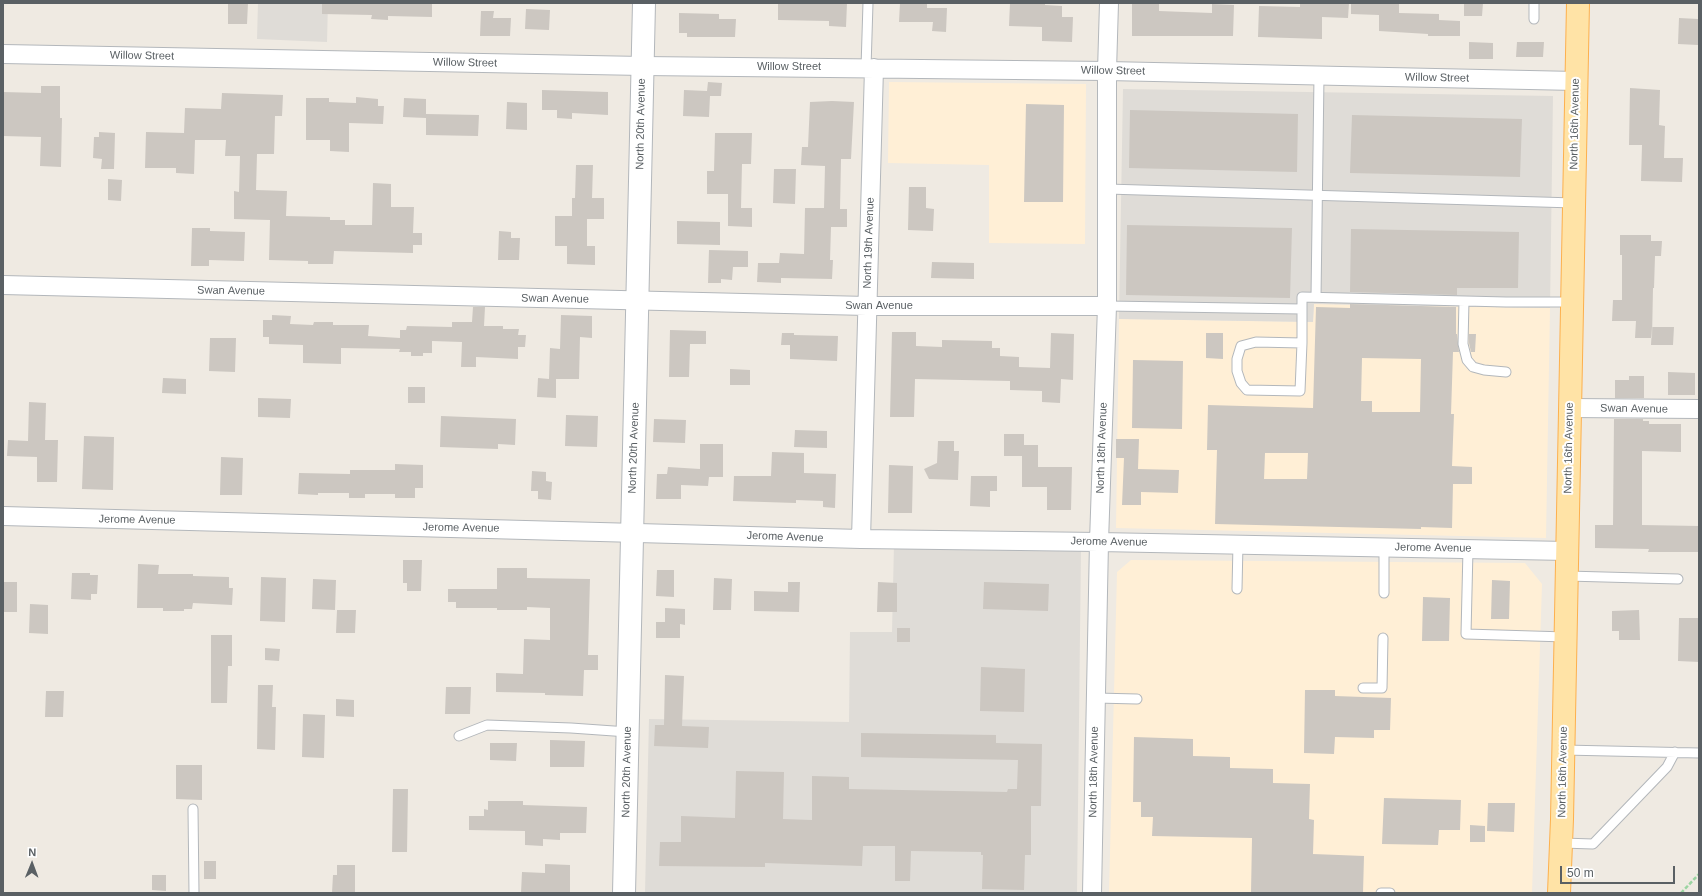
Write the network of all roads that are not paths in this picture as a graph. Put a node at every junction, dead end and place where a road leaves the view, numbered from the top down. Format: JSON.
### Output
{"nodes":[{"id":1,"x":644,"y":3,"type":"edge"},
{"id":2,"x":868,"y":3,"type":"edge"},
{"id":3,"x":1109,"y":3,"type":"edge"},
{"id":4,"x":1534,"y":3,"type":"edge"},
{"id":5,"x":1578,"y":3,"type":"edge"},
{"id":6,"x":1534,"y":18,"type":"dead end"},
{"id":7,"x":3,"y":54,"type":"edge"},
{"id":8,"x":642,"y":66,"type":"junction"},
{"id":9,"x":870,"y":68,"type":"junction"},
{"id":10,"x":1107,"y":71,"type":"junction"},
{"id":11,"x":1319,"y":76,"type":"junction"},
{"id":12,"x":1576,"y":81,"type":"junction"},
{"id":13,"x":1107,"y":189,"type":"junction"},
{"id":14,"x":1317,"y":195,"type":"junction"},
{"id":15,"x":1574,"y":204,"type":"junction"},
{"id":16,"x":3,"y":285,"type":"edge"},
{"id":17,"x":1316,"y":297,"type":"junction"},
{"id":18,"x":638,"y":301,"type":"junction"},
{"id":19,"x":1464,"y":301,"type":"junction"},
{"id":20,"x":1572,"y":302,"type":"junction"},
{"id":21,"x":867,"y":306,"type":"junction"},
{"id":22,"x":1107,"y":306,"type":"junction"},
{"id":23,"x":1302,"y":309,"type":"junction"},
{"id":24,"x":1302,"y":343,"type":"junction"},
{"id":25,"x":1506,"y":372,"type":"dead end"},
{"id":26,"x":1570,"y":408,"type":"junction"},
{"id":27,"x":1699,"y":409,"type":"edge"},
{"id":28,"x":3,"y":516,"type":"edge"},
{"id":29,"x":631,"y":533,"type":"junction"},
{"id":30,"x":861,"y":539,"type":"junction"},
{"id":31,"x":1099,"y":542,"type":"junction"},
{"id":32,"x":1238,"y":544,"type":"junction"},
{"id":33,"x":1384,"y":548,"type":"junction"},
{"id":34,"x":1468,"y":549,"type":"junction"},
{"id":35,"x":1568,"y":551,"type":"junction"},
{"id":36,"x":1567,"y":576,"type":"junction"},
{"id":37,"x":1678,"y":578,"type":"dead end"},
{"id":38,"x":1237,"y":589,"type":"dead end"},
{"id":39,"x":1384,"y":593,"type":"dead end"},
{"id":40,"x":1566,"y":637,"type":"junction"},
{"id":41,"x":1383,"y":638,"type":"dead end"},
{"id":42,"x":1363,"y":688,"type":"dead end"},
{"id":43,"x":1096,"y":698,"type":"junction"},
{"id":44,"x":1137,"y":699,"type":"dead end"},
{"id":45,"x":628,"y":732,"type":"junction"},
{"id":46,"x":459,"y":736,"type":"dead end"},
{"id":47,"x":1564,"y":750,"type":"junction"},
{"id":48,"x":1675,"y":752,"type":"junction"},
{"id":49,"x":1699,"y":753,"type":"edge"},
{"id":50,"x":193,"y":810,"type":"dead end"},
{"id":51,"x":1562,"y":843,"type":"junction"},
{"id":52,"x":194,"y":893,"type":"edge"},
{"id":53,"x":624,"y":893,"type":"edge"},
{"id":54,"x":1092,"y":893,"type":"edge"},
{"id":55,"x":1381,"y":893,"type":"edge"},
{"id":56,"x":1390,"y":893,"type":"edge"},
{"id":57,"x":1559,"y":893,"type":"edge"}],
"edges":[{"from":1,"to":8,"type":"street","name":"North 20th Avenue"},
{"from":2,"to":9,"type":"lane"},
{"from":3,"to":10,"type":"street","name":"North 18th Avenue"},
{"from":4,"to":6,"type":"lane"},
{"from":5,"to":12,"type":"main road","name":"North 16th Avenue"},
{"from":7,"to":8,"type":"street","name":"Willow Street"},
{"from":8,"to":9,"type":"street","name":"Willow Street"},
{"from":8,"to":18,"type":"street","name":"North 20th Avenue"},
{"from":9,"to":10,"type":"street","name":"Willow Street"},
{"from":9,"to":21,"type":"street","name":"North 19th Avenue"},
{"from":10,"to":11,"type":"street","name":"Willow Street"},
{"from":10,"to":13,"type":"street","name":"North 18th Avenue"},
{"from":11,"to":12,"type":"street","name":"Willow Street"},
{"from":11,"to":14,"type":"lane"},
{"from":12,"to":15,"type":"main road","name":"North 16th Avenue"},
{"from":13,"to":14,"type":"lane"},
{"from":13,"to":22,"type":"street","name":"North 18th Avenue"},
{"from":14,"to":15,"type":"lane"},
{"from":14,"to":17,"type":"lane"},
{"from":15,"to":20,"type":"main road","name":"North 16th Avenue"},
{"from":16,"to":18,"type":"street","name":"Swan Avenue"},
{"from":17,"to":19,"type":"lane"},
{"from":17,"to":23,"type":"lane"},
{"from":18,"to":21,"type":"street","name":"Swan Avenue"},
{"from":18,"to":29,"type":"street","name":"North 20th Avenue"},
{"from":19,"to":20,"type":"lane"},
{"from":19,"to":25,"type":"lane"},
{"from":20,"to":26,"type":"main road","name":"North 16th Avenue"},
{"from":21,"to":22,"type":"street","name":"Swan Avenue"},
{"from":21,"to":30,"type":"street","name":"North 19th Avenue"},
{"from":22,"to":23,"type":"lane"},
{"from":22,"to":31,"type":"street","name":"North 18th Avenue"},
{"from":23,"to":24,"type":"lane"},
{"from":24,"to":24,"type":"lane"},
{"from":26,"to":27,"type":"street","name":"Swan Avenue"},
{"from":26,"to":35,"type":"main road","name":"North 16th Avenue"},
{"from":28,"to":29,"type":"street","name":"Jerome Avenue"},
{"from":29,"to":30,"type":"street","name":"Jerome Avenue"},
{"from":29,"to":45,"type":"street","name":"North 20th Avenue"},
{"from":30,"to":31,"type":"street","name":"Jerome Avenue"},
{"from":31,"to":32,"type":"street","name":"Jerome Avenue"},
{"from":31,"to":43,"type":"street","name":"North 18th Avenue"},
{"from":32,"to":33,"type":"street","name":"Jerome Avenue"},
{"from":32,"to":38,"type":"lane"},
{"from":33,"to":34,"type":"street","name":"Jerome Avenue"},
{"from":33,"to":39,"type":"lane"},
{"from":34,"to":35,"type":"street","name":"Jerome Avenue"},
{"from":34,"to":40,"type":"lane"},
{"from":35,"to":36,"type":"main road","name":"North 16th Avenue"},
{"from":36,"to":37,"type":"lane"},
{"from":36,"to":40,"type":"main road","name":"North 16th Avenue"},
{"from":40,"to":47,"type":"main road","name":"North 16th Avenue"},
{"from":41,"to":42,"type":"lane"},
{"from":43,"to":44,"type":"lane"},
{"from":43,"to":54,"type":"street","name":"North 18th Avenue"},
{"from":45,"to":46,"type":"lane"},
{"from":45,"to":53,"type":"street","name":"North 20th Avenue"},
{"from":47,"to":48,"type":"lane"},
{"from":47,"to":51,"type":"main road","name":"North 16th Avenue"},
{"from":48,"to":49,"type":"lane"},
{"from":48,"to":51,"type":"lane"},
{"from":50,"to":52,"type":"lane"},
{"from":51,"to":57,"type":"main road","name":"North 16th Avenue"},
{"from":55,"to":56,"type":"lane"}]}
